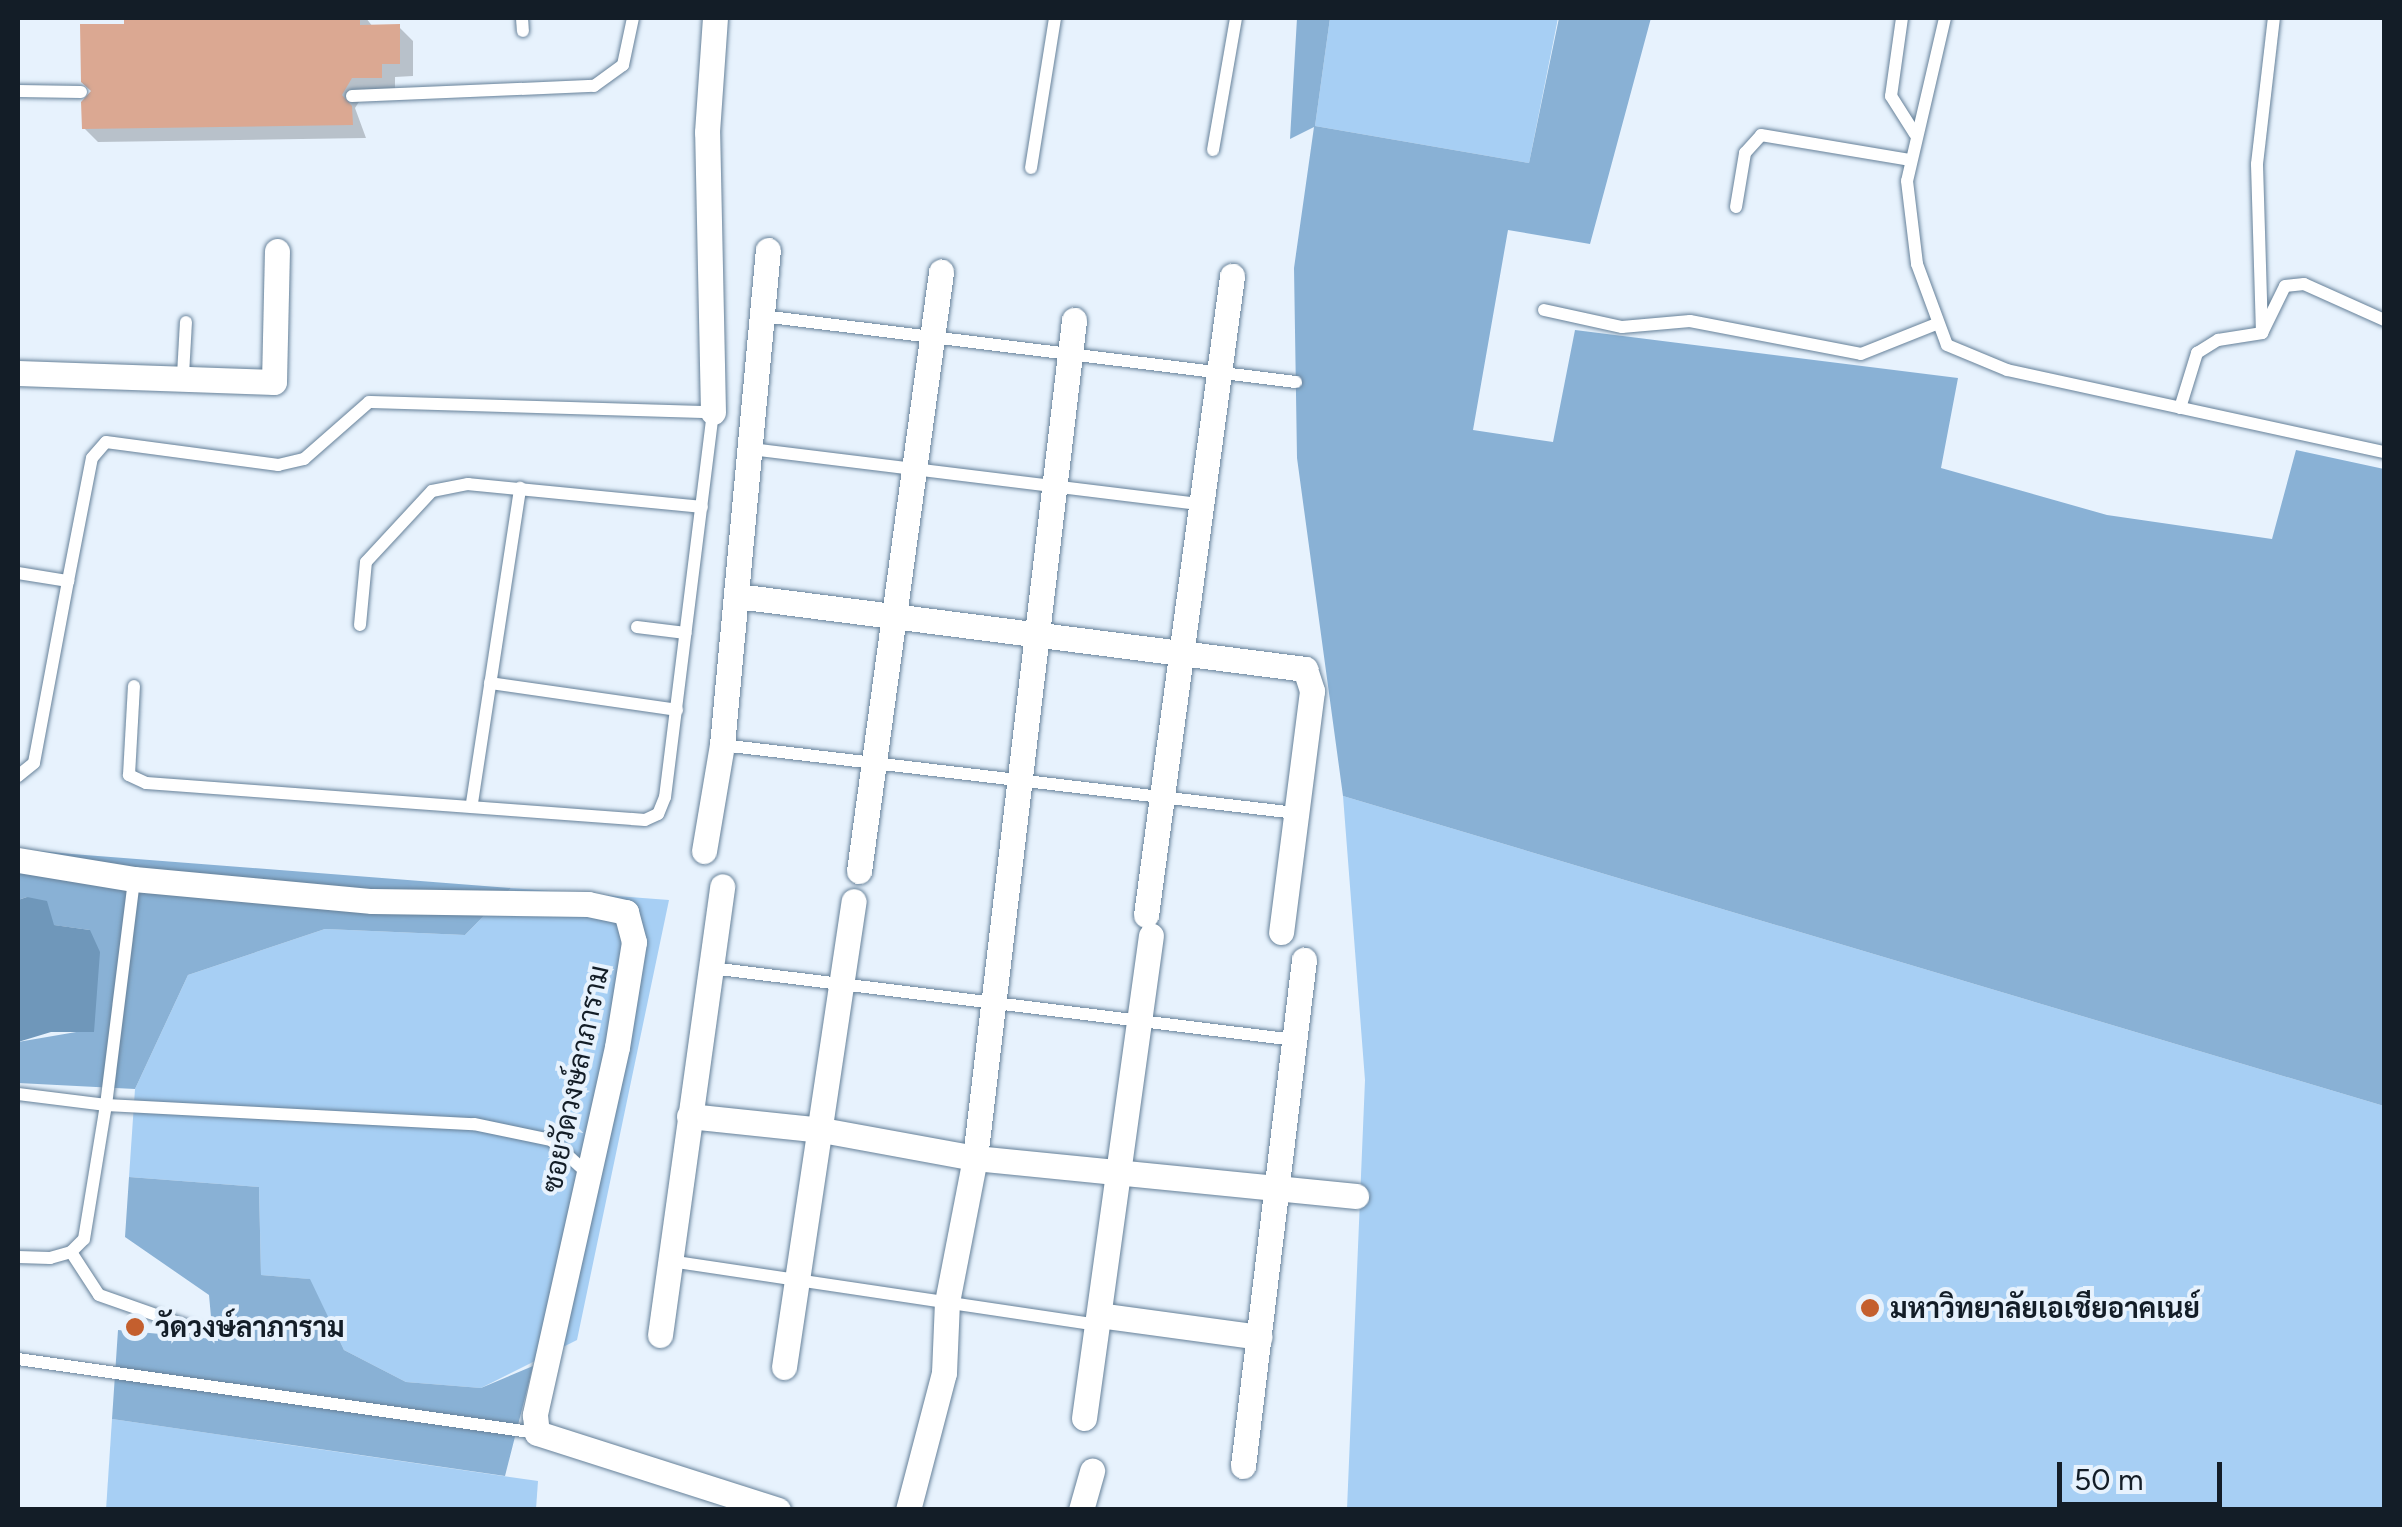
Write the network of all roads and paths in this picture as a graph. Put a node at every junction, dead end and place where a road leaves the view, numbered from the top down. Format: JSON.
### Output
{"nodes":[{"id":1,"x":633,"y":18,"type":"edge"},
{"id":2,"x":714,"y":18,"type":"edge"},
{"id":3,"x":1055,"y":18,"type":"edge"},
{"id":4,"x":1236,"y":18,"type":"edge"},
{"id":5,"x":1902,"y":18,"type":"edge"},
{"id":6,"x":1945,"y":18,"type":"edge"},
{"id":7,"x":2274,"y":18,"type":"edge"},
{"id":8,"x":18,"y":91,"type":"edge"},
{"id":9,"x":81,"y":92,"type":"dead end"},
{"id":10,"x":352,"y":96,"type":"dead end"},
{"id":11,"x":1916,"y":134,"type":"junction"},
{"id":12,"x":1212,"y":150,"type":"dead end"},
{"id":13,"x":1911,"y":160,"type":"junction"},
{"id":14,"x":1031,"y":168,"type":"dead end"},
{"id":15,"x":1736,"y":207,"type":"dead end"},
{"id":16,"x":768,"y":250,"type":"dead end"},
{"id":17,"x":277,"y":251,"type":"dead end"},
{"id":18,"x":942,"y":272,"type":"dead end"},
{"id":19,"x":1232,"y":276,"type":"dead end"},
{"id":20,"x":1544,"y":310,"type":"dead end"},
{"id":21,"x":762,"y":316,"type":"junction"},
{"id":22,"x":1074,"y":320,"type":"dead end"},
{"id":23,"x":2384,"y":320,"type":"edge"},
{"id":24,"x":186,"y":322,"type":"dead end"},
{"id":25,"x":1934,"y":324,"type":"junction"},
{"id":26,"x":2262,"y":333,"type":"junction"},
{"id":27,"x":933,"y":336,"type":"junction"},
{"id":28,"x":1069,"y":355,"type":"junction"},
{"id":29,"x":1214,"y":370,"type":"junction"},
{"id":30,"x":18,"y":373,"type":"edge"},
{"id":31,"x":183,"y":375,"type":"junction"},
{"id":32,"x":1296,"y":382,"type":"dead end"},
{"id":33,"x":2180,"y":408,"type":"junction"},
{"id":34,"x":713,"y":412,"type":"junction"},
{"id":35,"x":751,"y":449,"type":"junction"},
{"id":36,"x":2384,"y":452,"type":"edge"},
{"id":37,"x":913,"y":470,"type":"junction"},
{"id":38,"x":1053,"y":484,"type":"junction"},
{"id":39,"x":520,"y":488,"type":"junction"},
{"id":40,"x":1199,"y":504,"type":"junction"},
{"id":41,"x":702,"y":507,"type":"junction"},
{"id":42,"x":18,"y":573,"type":"edge"},
{"id":43,"x":68,"y":581,"type":"junction"},
{"id":44,"x":737,"y":596,"type":"junction"},
{"id":45,"x":894,"y":616,"type":"junction"},
{"id":46,"x":360,"y":625,"type":"dead end"},
{"id":47,"x":637,"y":627,"type":"dead end"},
{"id":48,"x":1035,"y":632,"type":"junction"},
{"id":49,"x":686,"y":634,"type":"junction"},
{"id":50,"x":1182,"y":654,"type":"junction"},
{"id":51,"x":490,"y":683,"type":"junction"},
{"id":52,"x":134,"y":686,"type":"dead end"},
{"id":53,"x":677,"y":710,"type":"junction"},
{"id":54,"x":722,"y":745,"type":"junction"},
{"id":55,"x":874,"y":762,"type":"junction"},
{"id":56,"x":18,"y":776,"type":"edge"},
{"id":57,"x":1018,"y":782,"type":"junction"},
{"id":58,"x":1162,"y":796,"type":"junction"},
{"id":59,"x":472,"y":803,"type":"junction"},
{"id":60,"x":1296,"y":813,"type":"junction"},
{"id":61,"x":704,"y":851,"type":"dead end"},
{"id":62,"x":18,"y":860,"type":"edge"},
{"id":63,"x":859,"y":871,"type":"dead end"},
{"id":64,"x":134,"y":879,"type":"junction"},
{"id":65,"x":722,"y":886,"type":"dead end"},
{"id":66,"x":854,"y":901,"type":"dead end"},
{"id":67,"x":1281,"y":932,"type":"dead end"},
{"id":68,"x":1304,"y":960,"type":"dead end"},
{"id":69,"x":711,"y":968,"type":"junction"},
{"id":70,"x":842,"y":984,"type":"junction"},
{"id":71,"x":992,"y":1004,"type":"junction"},
{"id":72,"x":1139,"y":1020,"type":"junction"},
{"id":73,"x":1296,"y":1040,"type":"junction"},
{"id":74,"x":18,"y":1094,"type":"edge"},
{"id":75,"x":106,"y":1106,"type":"junction"},
{"id":76,"x":689,"y":1116,"type":"junction"},
{"id":77,"x":822,"y":1130,"type":"junction"},
{"id":78,"x":975,"y":1158,"type":"junction"},
{"id":79,"x":1118,"y":1170,"type":"junction"},
{"id":80,"x":587,"y":1173,"type":"junction"},
{"id":81,"x":1278,"y":1190,"type":"junction"},
{"id":82,"x":1356,"y":1196,"type":"dead end"},
{"id":83,"x":71,"y":1252,"type":"junction"},
{"id":84,"x":18,"y":1256,"type":"edge"},
{"id":85,"x":670,"y":1261,"type":"junction"},
{"id":86,"x":798,"y":1276,"type":"junction"},
{"id":87,"x":947,"y":1302,"type":"junction"},
{"id":88,"x":1098,"y":1320,"type":"junction"},
{"id":89,"x":196,"y":1329,"type":"dead end"},
{"id":90,"x":660,"y":1335,"type":"dead end"},
{"id":91,"x":1259,"y":1337,"type":"junction"},
{"id":92,"x":18,"y":1360,"type":"edge"},
{"id":93,"x":784,"y":1366,"type":"dead end"},
{"id":94,"x":1084,"y":1418,"type":"dead end"},
{"id":95,"x":537,"y":1434,"type":"junction"},
{"id":96,"x":1243,"y":1466,"type":"dead end"},
{"id":97,"x":1092,"y":1471,"type":"dead end"},
{"id":98,"x":778,"y":1510,"type":"edge"},
{"id":99,"x":908,"y":1510,"type":"edge"},
{"id":100,"x":1081,"y":1510,"type":"edge"}],
"edges":[{"from":1,"to":10,"type":"lane"},
{"from":2,"to":34,"type":"street"},
{"from":3,"to":14,"type":"lane"},
{"from":4,"to":12,"type":"lane"},
{"from":5,"to":11,"type":"lane"},
{"from":6,"to":11,"type":"lane"},
{"from":7,"to":26,"type":"lane"},
{"from":8,"to":9,"type":"lane"},
{"from":11,"to":13,"type":"lane"},
{"from":13,"to":15,"type":"lane"},
{"from":13,"to":25,"type":"lane"},
{"from":16,"to":21,"type":"street"},
{"from":17,"to":31,"type":"street"},
{"from":18,"to":27,"type":"street"},
{"from":19,"to":29,"type":"street"},
{"from":20,"to":25,"type":"lane"},
{"from":21,"to":27,"type":"lane"},
{"from":21,"to":35,"type":"street"},
{"from":22,"to":28,"type":"street"},
{"from":23,"to":26,"type":"lane"},
{"from":24,"to":31,"type":"lane"},
{"from":25,"to":33,"type":"lane"},
{"from":26,"to":33,"type":"lane"},
{"from":27,"to":28,"type":"lane"},
{"from":27,"to":37,"type":"street"},
{"from":28,"to":29,"type":"lane"},
{"from":28,"to":38,"type":"street"},
{"from":29,"to":32,"type":"lane"},
{"from":29,"to":40,"type":"street"},
{"from":30,"to":31,"type":"street"},
{"from":33,"to":36,"type":"lane"},
{"from":34,"to":41,"type":"lane"},
{"from":34,"to":43,"type":"lane"},
{"from":35,"to":37,"type":"lane"},
{"from":35,"to":44,"type":"street"},
{"from":37,"to":38,"type":"lane"},
{"from":37,"to":45,"type":"street"},
{"from":38,"to":40,"type":"lane"},
{"from":38,"to":48,"type":"street"},
{"from":39,"to":41,"type":"lane"},
{"from":39,"to":46,"type":"lane"},
{"from":39,"to":51,"type":"lane"},
{"from":40,"to":50,"type":"street"},
{"from":41,"to":49,"type":"lane"},
{"from":42,"to":43,"type":"lane"},
{"from":43,"to":56,"type":"lane"},
{"from":44,"to":45,"type":"street"},
{"from":44,"to":54,"type":"street"},
{"from":45,"to":48,"type":"street"},
{"from":45,"to":55,"type":"street"},
{"from":47,"to":49,"type":"lane"},
{"from":48,"to":50,"type":"street"},
{"from":48,"to":57,"type":"street"},
{"from":49,"to":53,"type":"lane"},
{"from":50,"to":58,"type":"street"},
{"from":50,"to":60,"type":"street"},
{"from":51,"to":53,"type":"lane"},
{"from":51,"to":59,"type":"lane"},
{"from":52,"to":59,"type":"lane"},
{"from":53,"to":59,"type":"lane"},
{"from":54,"to":55,"type":"lane"},
{"from":54,"to":61,"type":"street"},
{"from":55,"to":57,"type":"lane"},
{"from":55,"to":63,"type":"street"},
{"from":57,"to":58,"type":"lane"},
{"from":57,"to":71,"type":"street"},
{"from":58,"to":60,"type":"lane"},
{"from":58,"to":72,"type":"street"},
{"from":60,"to":67,"type":"street"},
{"from":62,"to":64,"type":"street","name":"ซอยวัดวงษ์ลาภาราม"},
{"from":64,"to":75,"type":"lane"},
{"from":64,"to":80,"type":"street","name":"ซอยวัดวงษ์ลาภาราม"},
{"from":65,"to":69,"type":"street"},
{"from":66,"to":70,"type":"street"},
{"from":68,"to":73,"type":"street"},
{"from":69,"to":70,"type":"lane"},
{"from":69,"to":76,"type":"street"},
{"from":70,"to":71,"type":"lane"},
{"from":70,"to":77,"type":"street"},
{"from":71,"to":72,"type":"lane"},
{"from":71,"to":78,"type":"street"},
{"from":72,"to":73,"type":"lane"},
{"from":72,"to":79,"type":"street"},
{"from":73,"to":81,"type":"street"},
{"from":74,"to":75,"type":"lane"},
{"from":75,"to":80,"type":"lane"},
{"from":75,"to":83,"type":"lane"},
{"from":76,"to":77,"type":"street"},
{"from":76,"to":85,"type":"street"},
{"from":77,"to":78,"type":"street"},
{"from":77,"to":86,"type":"street"},
{"from":78,"to":79,"type":"street"},
{"from":78,"to":87,"type":"street"},
{"from":79,"to":81,"type":"street"},
{"from":79,"to":88,"type":"street"},
{"from":80,"to":95,"type":"street","name":"ซอยวัดวงษ์ลาภาราม"},
{"from":81,"to":82,"type":"street"},
{"from":81,"to":91,"type":"street"},
{"from":83,"to":84,"type":"lane"},
{"from":83,"to":89,"type":"lane"},
{"from":85,"to":86,"type":"lane"},
{"from":85,"to":90,"type":"street"},
{"from":86,"to":87,"type":"lane"},
{"from":86,"to":93,"type":"street"},
{"from":87,"to":88,"type":"lane"},
{"from":87,"to":99,"type":"street"},
{"from":88,"to":91,"type":"street"},
{"from":88,"to":94,"type":"street"},
{"from":91,"to":96,"type":"street"},
{"from":92,"to":95,"type":"lane"},
{"from":95,"to":98,"type":"street"},
{"from":97,"to":100,"type":"street"}]}
